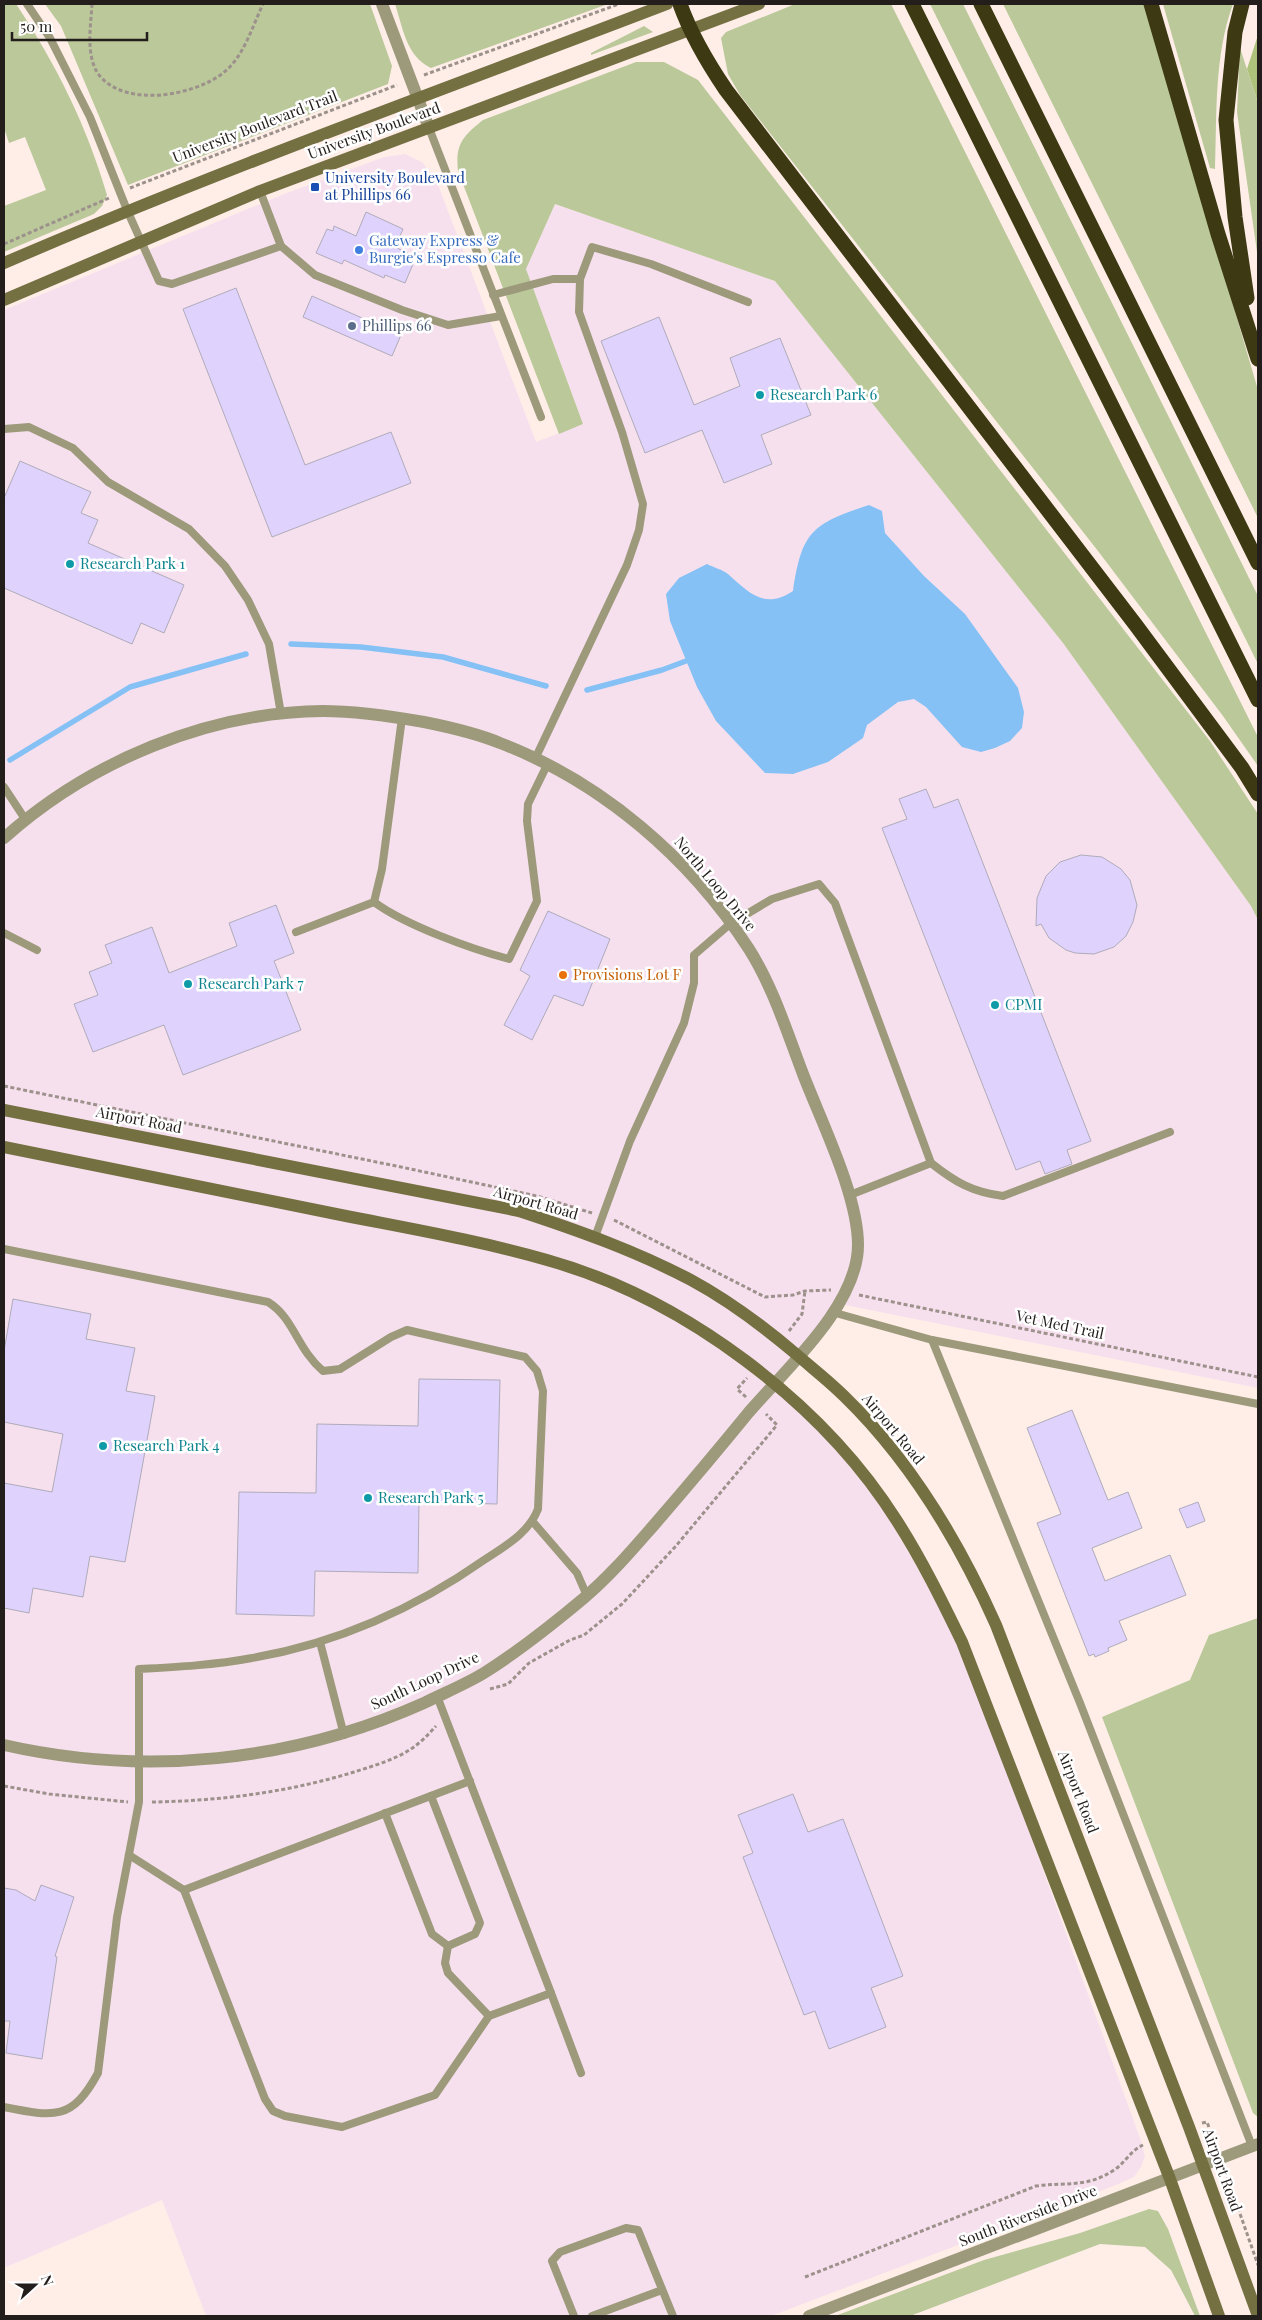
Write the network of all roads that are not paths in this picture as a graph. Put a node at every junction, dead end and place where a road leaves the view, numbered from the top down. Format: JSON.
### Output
{"nodes":[{"id":1,"x":27,"y":4,"type":"edge"},
{"id":2,"x":382,"y":4,"type":"edge"},
{"id":3,"x":667,"y":4,"type":"edge"},
{"id":4,"x":680,"y":4,"type":"edge"},
{"id":5,"x":759,"y":4,"type":"edge"},
{"id":6,"x":981,"y":4,"type":"edge"},
{"id":7,"x":1151,"y":4,"type":"edge"},
{"id":8,"x":1242,"y":4,"type":"edge"},
{"id":9,"x":914,"y":8,"type":"edge"},
{"id":10,"x":689,"y":30,"type":"junction"},
{"id":11,"x":417,"y":96,"type":"junction"},
{"id":12,"x":429,"y":128,"type":"junction"},
{"id":13,"x":260,"y":192,"type":"junction"},
{"id":14,"x":127,"y":210,"type":"junction"},
{"id":15,"x":140,"y":241,"type":"junction"},
{"id":16,"x":281,"y":246,"type":"junction"},
{"id":17,"x":4,"y":263,"type":"edge"},
{"id":18,"x":580,"y":280,"type":"junction"},
{"id":19,"x":493,"y":295,"type":"junction"},
{"id":20,"x":4,"y":300,"type":"edge"},
{"id":21,"x":748,"y":302,"type":"dead end"},
{"id":22,"x":502,"y":316,"type":"junction"},
{"id":23,"x":1258,"y":357,"type":"edge"},
{"id":24,"x":541,"y":417,"type":"dead end"},
{"id":25,"x":4,"y":429,"type":"edge"},
{"id":26,"x":1258,"y":563,"type":"edge"},
{"id":27,"x":1258,"y":700,"type":"edge"},
{"id":28,"x":281,"y":714,"type":"junction"},
{"id":29,"x":402,"y":718,"type":"junction"},
{"id":30,"x":535,"y":759,"type":"junction"},
{"id":31,"x":547,"y":765,"type":"junction"},
{"id":32,"x":4,"y":787,"type":"edge"},
{"id":33,"x":1258,"y":794,"type":"edge"},
{"id":34,"x":25,"y":819,"type":"junction"},
{"id":35,"x":4,"y":838,"type":"edge"},
{"id":36,"x":374,"y":902,"type":"junction"},
{"id":37,"x":730,"y":924,"type":"junction"},
{"id":38,"x":296,"y":932,"type":"dead end"},
{"id":39,"x":4,"y":933,"type":"edge"},
{"id":40,"x":37,"y":950,"type":"dead end"},
{"id":41,"x":4,"y":1110,"type":"edge"},
{"id":42,"x":1170,"y":1132,"type":"dead end"},
{"id":43,"x":4,"y":1146,"type":"edge"},
{"id":44,"x":931,"y":1163,"type":"junction"},
{"id":45,"x":850,"y":1195,"type":"junction"},
{"id":46,"x":595,"y":1237,"type":"junction"},
{"id":47,"x":4,"y":1249,"type":"edge"},
{"id":48,"x":832,"y":1312,"type":"junction"},
{"id":49,"x":932,"y":1340,"type":"junction"},
{"id":50,"x":799,"y":1357,"type":"junction"},
{"id":51,"x":775,"y":1383,"type":"junction"},
{"id":52,"x":1258,"y":1404,"type":"edge"},
{"id":53,"x":533,"y":1522,"type":"junction"},
{"id":54,"x":587,"y":1596,"type":"junction"},
{"id":55,"x":320,"y":1642,"type":"junction"},
{"id":56,"x":437,"y":1696,"type":"junction"},
{"id":57,"x":344,"y":1734,"type":"junction"},
{"id":58,"x":4,"y":1745,"type":"edge"},
{"id":59,"x":138,"y":1762,"type":"junction"},
{"id":60,"x":470,"y":1781,"type":"junction"},
{"id":61,"x":431,"y":1796,"type":"junction"},
{"id":62,"x":385,"y":1813,"type":"junction"},
{"id":63,"x":130,"y":1855,"type":"junction"},
{"id":64,"x":184,"y":1890,"type":"junction"},
{"id":65,"x":448,"y":1946,"type":"junction"},
{"id":66,"x":551,"y":1993,"type":"junction"},
{"id":67,"x":488,"y":2016,"type":"junction"},
{"id":68,"x":581,"y":2073,"type":"dead end"},
{"id":69,"x":4,"y":2108,"type":"edge"},
{"id":70,"x":1255,"y":2145,"type":"edge"},
{"id":71,"x":1203,"y":2166,"type":"junction"},
{"id":72,"x":1170,"y":2180,"type":"junction"},
{"id":73,"x":662,"y":2290,"type":"junction"},
{"id":74,"x":574,"y":2316,"type":"edge"},
{"id":75,"x":592,"y":2316,"type":"edge"},
{"id":76,"x":673,"y":2316,"type":"edge"},
{"id":77,"x":809,"y":2316,"type":"edge"},
{"id":78,"x":1219,"y":2316,"type":"edge"},
{"id":79,"x":1258,"y":2316,"type":"edge"}],
"edges":[{"from":1,"to":14,"type":"lane"},
{"from":2,"to":11,"type":"street"},
{"from":3,"to":11,"type":"main road","name":"University Boulevard"},
{"from":4,"to":10,"type":"highway"},
{"from":5,"to":10,"type":"main road","name":"University Boulevard"},
{"from":6,"to":26,"type":"highway"},
{"from":7,"to":23,"type":"highway"},
{"from":8,"to":23,"type":"highway"},
{"from":9,"to":27,"type":"highway"},
{"from":10,"to":12,"type":"main road","name":"University Boulevard"},
{"from":10,"to":33,"type":"highway"},
{"from":11,"to":12,"type":"street"},
{"from":11,"to":14,"type":"main road","name":"University Boulevard"},
{"from":12,"to":13,"type":"main road","name":"University Boulevard"},
{"from":12,"to":19,"type":"lane"},
{"from":13,"to":15,"type":"main road","name":"University Boulevard"},
{"from":13,"to":16,"type":"lane"},
{"from":14,"to":15,"type":"lane"},
{"from":14,"to":17,"type":"main road","name":"University Boulevard"},
{"from":15,"to":16,"type":"lane"},
{"from":15,"to":20,"type":"main road","name":"University Boulevard"},
{"from":16,"to":22,"type":"lane"},
{"from":18,"to":19,"type":"lane"},
{"from":18,"to":21,"type":"lane"},
{"from":18,"to":30,"type":"lane"},
{"from":19,"to":22,"type":"lane"},
{"from":22,"to":24,"type":"lane"},
{"from":25,"to":28,"type":"lane"},
{"from":28,"to":29,"type":"street","name":"North Loop Drive"},
{"from":28,"to":34,"type":"street","name":"North Loop Drive"},
{"from":29,"to":30,"type":"street","name":"North Loop Drive"},
{"from":29,"to":36,"type":"lane"},
{"from":30,"to":31,"type":"street","name":"North Loop Drive"},
{"from":31,"to":36,"type":"lane"},
{"from":31,"to":37,"type":"street","name":"North Loop Drive"},
{"from":32,"to":34,"type":"lane"},
{"from":34,"to":35,"type":"street","name":"North Loop Drive"},
{"from":36,"to":38,"type":"lane"},
{"from":37,"to":44,"type":"lane"},
{"from":37,"to":45,"type":"street","name":"North Loop Drive"},
{"from":37,"to":46,"type":"lane"},
{"from":39,"to":40,"type":"lane"},
{"from":41,"to":46,"type":"main road","name":"Airport Road"},
{"from":42,"to":44,"type":"lane"},
{"from":43,"to":51,"type":"main road"},
{"from":44,"to":45,"type":"lane"},
{"from":45,"to":48,"type":"street","name":"North Loop Drive"},
{"from":46,"to":50,"type":"main road","name":"Airport Road"},
{"from":47,"to":53,"type":"lane"},
{"from":48,"to":49,"type":"lane"},
{"from":48,"to":50,"type":"street","name":"North Loop Drive"},
{"from":49,"to":52,"type":"lane"},
{"from":49,"to":70,"type":"lane"},
{"from":50,"to":51,"type":"street","name":"North Loop Drive"},
{"from":50,"to":71,"type":"main road","name":"Airport Road"},
{"from":51,"to":54,"type":"street","name":"South Loop Drive"},
{"from":51,"to":72,"type":"main road"},
{"from":53,"to":54,"type":"lane"},
{"from":53,"to":55,"type":"lane"},
{"from":54,"to":56,"type":"street","name":"South Loop Drive"},
{"from":55,"to":57,"type":"lane"},
{"from":55,"to":59,"type":"lane"},
{"from":56,"to":57,"type":"street","name":"South Loop Drive"},
{"from":56,"to":60,"type":"lane"},
{"from":57,"to":59,"type":"street","name":"South Loop Drive"},
{"from":58,"to":59,"type":"street","name":"South Loop Drive"},
{"from":59,"to":63,"type":"lane"},
{"from":60,"to":61,"type":"lane"},
{"from":60,"to":66,"type":"lane"},
{"from":61,"to":62,"type":"lane"},
{"from":61,"to":65,"type":"lane"},
{"from":62,"to":64,"type":"lane"},
{"from":62,"to":65,"type":"lane"},
{"from":63,"to":64,"type":"lane"},
{"from":63,"to":69,"type":"lane"},
{"from":64,"to":67,"type":"lane"},
{"from":65,"to":67,"type":"lane"},
{"from":66,"to":67,"type":"lane"},
{"from":66,"to":68,"type":"lane"},
{"from":70,"to":71,"type":"street","name":"South Riverside Drive"},
{"from":71,"to":72,"type":"street","name":"South Riverside Drive"},
{"from":71,"to":79,"type":"main road","name":"Airport Road"},
{"from":72,"to":77,"type":"street","name":"South Riverside Drive"},
{"from":72,"to":78,"type":"main road"},
{"from":73,"to":74,"type":"lane"},
{"from":73,"to":75,"type":"lane"},
{"from":73,"to":76,"type":"lane"}]}
